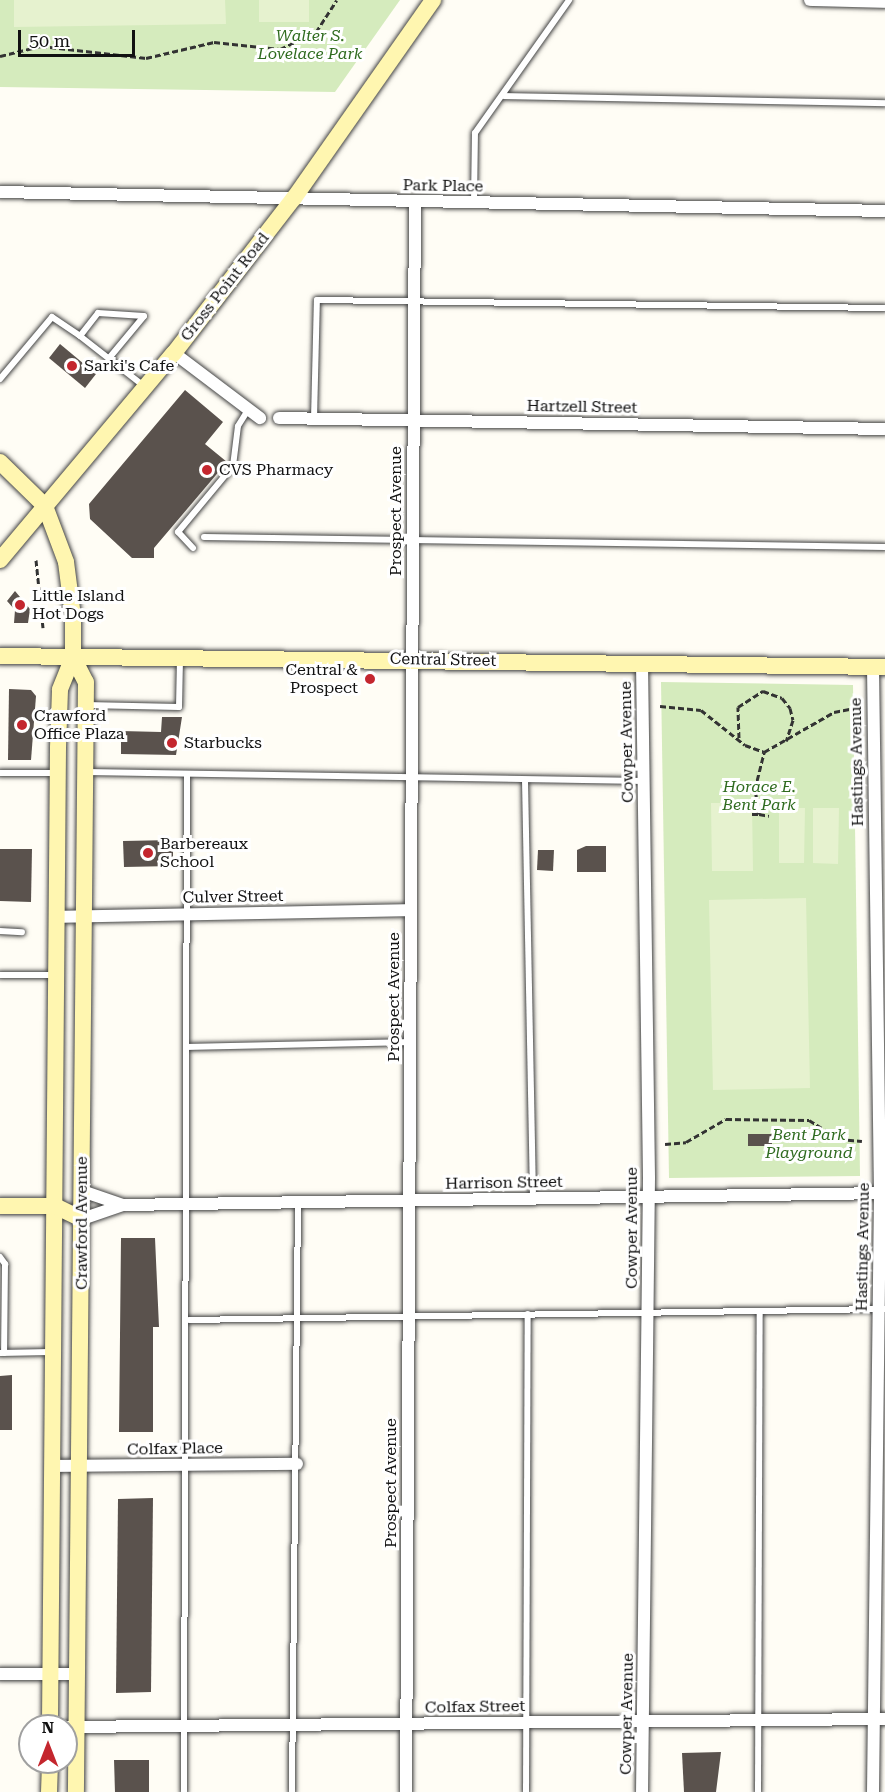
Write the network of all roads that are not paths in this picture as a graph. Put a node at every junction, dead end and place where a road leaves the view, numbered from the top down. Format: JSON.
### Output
{"nodes":[{"id":1,"x":433,"y":0,"type":"edge"},
{"id":2,"x":569,"y":0,"type":"edge"},
{"id":3,"x":810,"y":0,"type":"edge"},
{"id":4,"x":885,"y":2,"type":"edge"},
{"id":5,"x":504,"y":96,"type":"junction"},
{"id":6,"x":885,"y":103,"type":"edge"},
{"id":7,"x":0,"y":192,"type":"edge"},
{"id":8,"x":294,"y":198,"type":"junction"},
{"id":9,"x":415,"y":202,"type":"junction"},
{"id":10,"x":474,"y":203,"type":"junction"},
{"id":11,"x":885,"y":211,"type":"edge"},
{"id":12,"x":414,"y":299,"type":"junction"},
{"id":13,"x":885,"y":308,"type":"edge"},
{"id":14,"x":80,"y":336,"type":"junction"},
{"id":15,"x":174,"y":353,"type":"junction"},
{"id":16,"x":110,"y":357,"type":"junction"},
{"id":17,"x":0,"y":379,"type":"edge"},
{"id":18,"x":145,"y":387,"type":"junction"},
{"id":19,"x":249,"y":409,"type":"junction"},
{"id":20,"x":260,"y":418,"type":"dead end"},
{"id":21,"x":279,"y":418,"type":"dead end"},
{"id":22,"x":314,"y":419,"type":"junction"},
{"id":23,"x":413,"y":420,"type":"junction"},
{"id":24,"x":885,"y":429,"type":"edge"},
{"id":25,"x":0,"y":462,"type":"edge"},
{"id":26,"x":45,"y":506,"type":"junction"},
{"id":27,"x":204,"y":537,"type":"dead end"},
{"id":28,"x":413,"y":538,"type":"junction"},
{"id":29,"x":885,"y":547,"type":"edge"},
{"id":30,"x":193,"y":548,"type":"dead end"},
{"id":31,"x":0,"y":561,"type":"edge"},
{"id":32,"x":0,"y":656,"type":"edge"},
{"id":33,"x":73,"y":657,"type":"junction"},
{"id":34,"x":180,"y":658,"type":"junction"},
{"id":35,"x":412,"y":660,"type":"junction"},
{"id":36,"x":642,"y":663,"type":"junction"},
{"id":37,"x":879,"y":667,"type":"edge"},
{"id":38,"x":86,"y":705,"type":"junction"},
{"id":39,"x":85,"y":772,"type":"junction"},
{"id":40,"x":0,"y":773,"type":"edge"},
{"id":41,"x":58,"y":773,"type":"junction"},
{"id":42,"x":187,"y":774,"type":"junction"},
{"id":43,"x":412,"y":778,"type":"junction"},
{"id":44,"x":525,"y":780,"type":"junction"},
{"id":45,"x":644,"y":781,"type":"junction"},
{"id":46,"x":880,"y":796,"type":"edge"},
{"id":47,"x":411,"y":910,"type":"junction"},
{"id":48,"x":188,"y":915,"type":"junction"},
{"id":49,"x":56,"y":917,"type":"junction"},
{"id":50,"x":84,"y":917,"type":"junction"},
{"id":51,"x":0,"y":931,"type":"edge"},
{"id":52,"x":22,"y":932,"type":"dead end"},
{"id":53,"x":0,"y":975,"type":"edge"},
{"id":54,"x":56,"y":975,"type":"junction"},
{"id":55,"x":410,"y":1042,"type":"junction"},
{"id":56,"x":188,"y":1047,"type":"junction"},
{"id":57,"x":82,"y":1191,"type":"junction"},
{"id":58,"x":883,"y":1193,"type":"edge"},
{"id":59,"x":649,"y":1197,"type":"junction"},
{"id":60,"x":533,"y":1199,"type":"junction"},
{"id":61,"x":409,"y":1201,"type":"junction"},
{"id":62,"x":298,"y":1202,"type":"junction"},
{"id":63,"x":189,"y":1204,"type":"junction"},
{"id":64,"x":123,"y":1205,"type":"junction"},
{"id":65,"x":0,"y":1206,"type":"edge"},
{"id":66,"x":55,"y":1206,"type":"junction"},
{"id":67,"x":82,"y":1219,"type":"junction"},
{"id":68,"x":0,"y":1257,"type":"edge"},
{"id":69,"x":882,"y":1309,"type":"edge"},
{"id":70,"x":760,"y":1311,"type":"junction"},
{"id":71,"x":648,"y":1312,"type":"junction"},
{"id":72,"x":528,"y":1314,"type":"junction"},
{"id":73,"x":408,"y":1316,"type":"junction"},
{"id":74,"x":297,"y":1318,"type":"junction"},
{"id":75,"x":189,"y":1320,"type":"junction"},
{"id":76,"x":54,"y":1352,"type":"junction"},
{"id":77,"x":2,"y":1353,"type":"edge"},
{"id":78,"x":297,"y":1464,"type":"junction"},
{"id":79,"x":186,"y":1465,"type":"junction"},
{"id":80,"x":53,"y":1466,"type":"junction"},
{"id":81,"x":80,"y":1466,"type":"junction"},
{"id":82,"x":0,"y":1674,"type":"edge"},
{"id":83,"x":51,"y":1674,"type":"junction"},
{"id":84,"x":77,"y":1674,"type":"junction"},
{"id":85,"x":50,"y":1714,"type":"edge"},
{"id":86,"x":72,"y":1714,"type":"edge"},
{"id":87,"x":879,"y":1719,"type":"edge"},
{"id":88,"x":758,"y":1720,"type":"junction"},
{"id":89,"x":643,"y":1721,"type":"junction"},
{"id":90,"x":526,"y":1722,"type":"junction"},
{"id":91,"x":406,"y":1724,"type":"junction"},
{"id":92,"x":293,"y":1725,"type":"junction"},
{"id":93,"x":184,"y":1726,"type":"junction"},
{"id":94,"x":78,"y":1727,"type":"edge"},
{"id":95,"x":50,"y":1774,"type":"edge"},
{"id":96,"x":75,"y":1774,"type":"edge"},
{"id":97,"x":49,"y":1792,"type":"edge"},
{"id":98,"x":76,"y":1792,"type":"edge"},
{"id":99,"x":184,"y":1792,"type":"edge"},
{"id":100,"x":292,"y":1792,"type":"edge"},
{"id":101,"x":406,"y":1792,"type":"edge"},
{"id":102,"x":526,"y":1792,"type":"edge"},
{"id":103,"x":642,"y":1792,"type":"edge"},
{"id":104,"x":758,"y":1792,"type":"edge"},
{"id":105,"x":873,"y":1792,"type":"edge"}],
"edges":[{"from":1,"to":8,"type":"main road","name":"Gross Point Road"},
{"from":2,"to":5,"type":"lane"},
{"from":3,"to":4,"type":"street"},
{"from":5,"to":6,"type":"lane"},
{"from":5,"to":10,"type":"lane"},
{"from":7,"to":8,"type":"street","name":"Park Place"},
{"from":8,"to":9,"type":"street","name":"Park Place"},
{"from":8,"to":15,"type":"main road","name":"Gross Point Road"},
{"from":9,"to":10,"type":"street","name":"Park Place"},
{"from":9,"to":12,"type":"street","name":"Prospect Avenue"},
{"from":10,"to":11,"type":"street","name":"Park Place"},
{"from":12,"to":13,"type":"lane"},
{"from":12,"to":22,"type":"lane"},
{"from":12,"to":23,"type":"street","name":"Prospect Avenue"},
{"from":14,"to":16,"type":"lane"},
{"from":14,"to":16,"type":"lane"},
{"from":14,"to":17,"type":"lane"},
{"from":15,"to":18,"type":"main road","name":"Gross Point Road"},
{"from":15,"to":19,"type":"street"},
{"from":16,"to":18,"type":"lane"},
{"from":18,"to":26,"type":"main road","name":"Gross Point Road"},
{"from":19,"to":20,"type":"street"},
{"from":19,"to":30,"type":"lane"},
{"from":21,"to":22,"type":"street","name":"Hartzell Street"},
{"from":22,"to":23,"type":"street","name":"Hartzell Street"},
{"from":23,"to":24,"type":"street","name":"Hartzell Street"},
{"from":23,"to":28,"type":"street","name":"Prospect Avenue"},
{"from":25,"to":26,"type":"main road","name":"Crawford Avenue"},
{"from":26,"to":31,"type":"main road","name":"Gross Point Road"},
{"from":26,"to":33,"type":"main road","name":"Crawford Avenue"},
{"from":27,"to":28,"type":"lane"},
{"from":28,"to":29,"type":"lane"},
{"from":28,"to":35,"type":"street","name":"Prospect Avenue"},
{"from":32,"to":33,"type":"main road","name":"Central Street"},
{"from":33,"to":34,"type":"main road","name":"Central Street"},
{"from":33,"to":38,"type":"main road","name":"Crawford Avenue"},
{"from":33,"to":41,"type":"main road","name":"Crawford Avenue"},
{"from":34,"to":35,"type":"main road","name":"Central Street"},
{"from":34,"to":38,"type":"lane"},
{"from":35,"to":36,"type":"main road","name":"Central Street"},
{"from":35,"to":43,"type":"street","name":"Prospect Avenue"},
{"from":36,"to":37,"type":"main road","name":"Central Street"},
{"from":36,"to":45,"type":"street","name":"Cowper Avenue"},
{"from":37,"to":46,"type":"street","name":"Hastings Avenue"},
{"from":38,"to":39,"type":"main road","name":"Crawford Avenue"},
{"from":39,"to":42,"type":"lane"},
{"from":39,"to":50,"type":"main road","name":"Crawford Avenue"},
{"from":40,"to":41,"type":"lane"},
{"from":41,"to":49,"type":"main road","name":"Crawford Avenue"},
{"from":42,"to":43,"type":"lane"},
{"from":42,"to":48,"type":"lane"},
{"from":43,"to":44,"type":"lane"},
{"from":43,"to":47,"type":"street","name":"Prospect Avenue"},
{"from":44,"to":45,"type":"lane"},
{"from":44,"to":60,"type":"lane"},
{"from":45,"to":59,"type":"street","name":"Cowper Avenue"},
{"from":46,"to":58,"type":"street","name":"Hastings Avenue"},
{"from":47,"to":48,"type":"street","name":"Culver Street"},
{"from":47,"to":55,"type":"street","name":"Prospect Avenue"},
{"from":48,"to":50,"type":"street","name":"Culver Street"},
{"from":48,"to":56,"type":"lane"},
{"from":49,"to":50,"type":"street","name":"Culver Street"},
{"from":49,"to":54,"type":"main road","name":"Crawford Avenue"},
{"from":50,"to":57,"type":"main road","name":"Crawford Avenue"},
{"from":51,"to":52,"type":"lane"},
{"from":53,"to":54,"type":"lane"},
{"from":54,"to":66,"type":"main road","name":"Crawford Avenue"},
{"from":55,"to":56,"type":"lane"},
{"from":55,"to":61,"type":"street","name":"Prospect Avenue"},
{"from":56,"to":63,"type":"lane"},
{"from":57,"to":64,"type":"street","name":"Harrison Street"},
{"from":57,"to":66,"type":"main road"},
{"from":57,"to":67,"type":"main road","name":"Crawford Avenue"},
{"from":58,"to":59,"type":"street","name":"Harrison Street"},
{"from":58,"to":69,"type":"street","name":"Hastings Avenue"},
{"from":59,"to":60,"type":"street","name":"Harrison Street"},
{"from":59,"to":71,"type":"street","name":"Cowper Avenue"},
{"from":60,"to":61,"type":"street","name":"Harrison Street"},
{"from":61,"to":62,"type":"street","name":"Harrison Street"},
{"from":61,"to":73,"type":"street","name":"Prospect Avenue"},
{"from":62,"to":63,"type":"street","name":"Harrison Street"},
{"from":62,"to":74,"type":"lane"},
{"from":63,"to":64,"type":"street","name":"Harrison Street"},
{"from":63,"to":75,"type":"lane"},
{"from":64,"to":67,"type":"street","name":"Harrison Street"},
{"from":65,"to":66,"type":"main road"},
{"from":66,"to":67,"type":"main road"},
{"from":66,"to":76,"type":"main road","name":"Crawford Avenue"},
{"from":67,"to":81,"type":"main road","name":"Crawford Avenue"},
{"from":68,"to":77,"type":"lane"},
{"from":69,"to":70,"type":"lane"},
{"from":69,"to":87,"type":"street","name":"Hastings Avenue"},
{"from":70,"to":71,"type":"lane"},
{"from":70,"to":88,"type":"lane"},
{"from":71,"to":72,"type":"lane"},
{"from":71,"to":89,"type":"street","name":"Cowper Avenue"},
{"from":72,"to":73,"type":"lane"},
{"from":72,"to":90,"type":"lane"},
{"from":73,"to":74,"type":"lane"},
{"from":73,"to":91,"type":"street","name":"Prospect Avenue"},
{"from":74,"to":75,"type":"lane"},
{"from":74,"to":78,"type":"lane"},
{"from":75,"to":79,"type":"lane"},
{"from":76,"to":77,"type":"lane"},
{"from":76,"to":80,"type":"main road","name":"Crawford Avenue"},
{"from":78,"to":79,"type":"street","name":"Colfax Place"},
{"from":78,"to":92,"type":"lane"},
{"from":79,"to":81,"type":"street","name":"Colfax Place"},
{"from":79,"to":93,"type":"lane"},
{"from":80,"to":81,"type":"street","name":"Colfax Place"},
{"from":80,"to":83,"type":"main road","name":"Crawford Avenue"},
{"from":81,"to":84,"type":"main road","name":"Crawford Avenue"},
{"from":82,"to":83,"type":"street"},
{"from":83,"to":84,"type":"street"},
{"from":83,"to":85,"type":"main road","name":"Crawford Avenue"},
{"from":84,"to":86,"type":"main road","name":"Crawford Avenue"},
{"from":87,"to":88,"type":"street","name":"Colfax Street"},
{"from":87,"to":105,"type":"street","name":"Hastings Avenue"},
{"from":88,"to":89,"type":"street","name":"Colfax Street"},
{"from":88,"to":104,"type":"lane"},
{"from":89,"to":90,"type":"street","name":"Colfax Street"},
{"from":89,"to":103,"type":"street","name":"Cowper Avenue"},
{"from":90,"to":91,"type":"street","name":"Colfax Street"},
{"from":90,"to":102,"type":"lane"},
{"from":91,"to":92,"type":"street","name":"Colfax Street"},
{"from":91,"to":101,"type":"street","name":"Prospect Avenue"},
{"from":92,"to":93,"type":"street","name":"Colfax Street"},
{"from":92,"to":100,"type":"lane"},
{"from":93,"to":94,"type":"street","name":"Colfax Street"},
{"from":93,"to":99,"type":"lane"},
{"from":95,"to":97,"type":"main road"},
{"from":96,"to":98,"type":"main road","name":"Crawford Avenue"}]}
